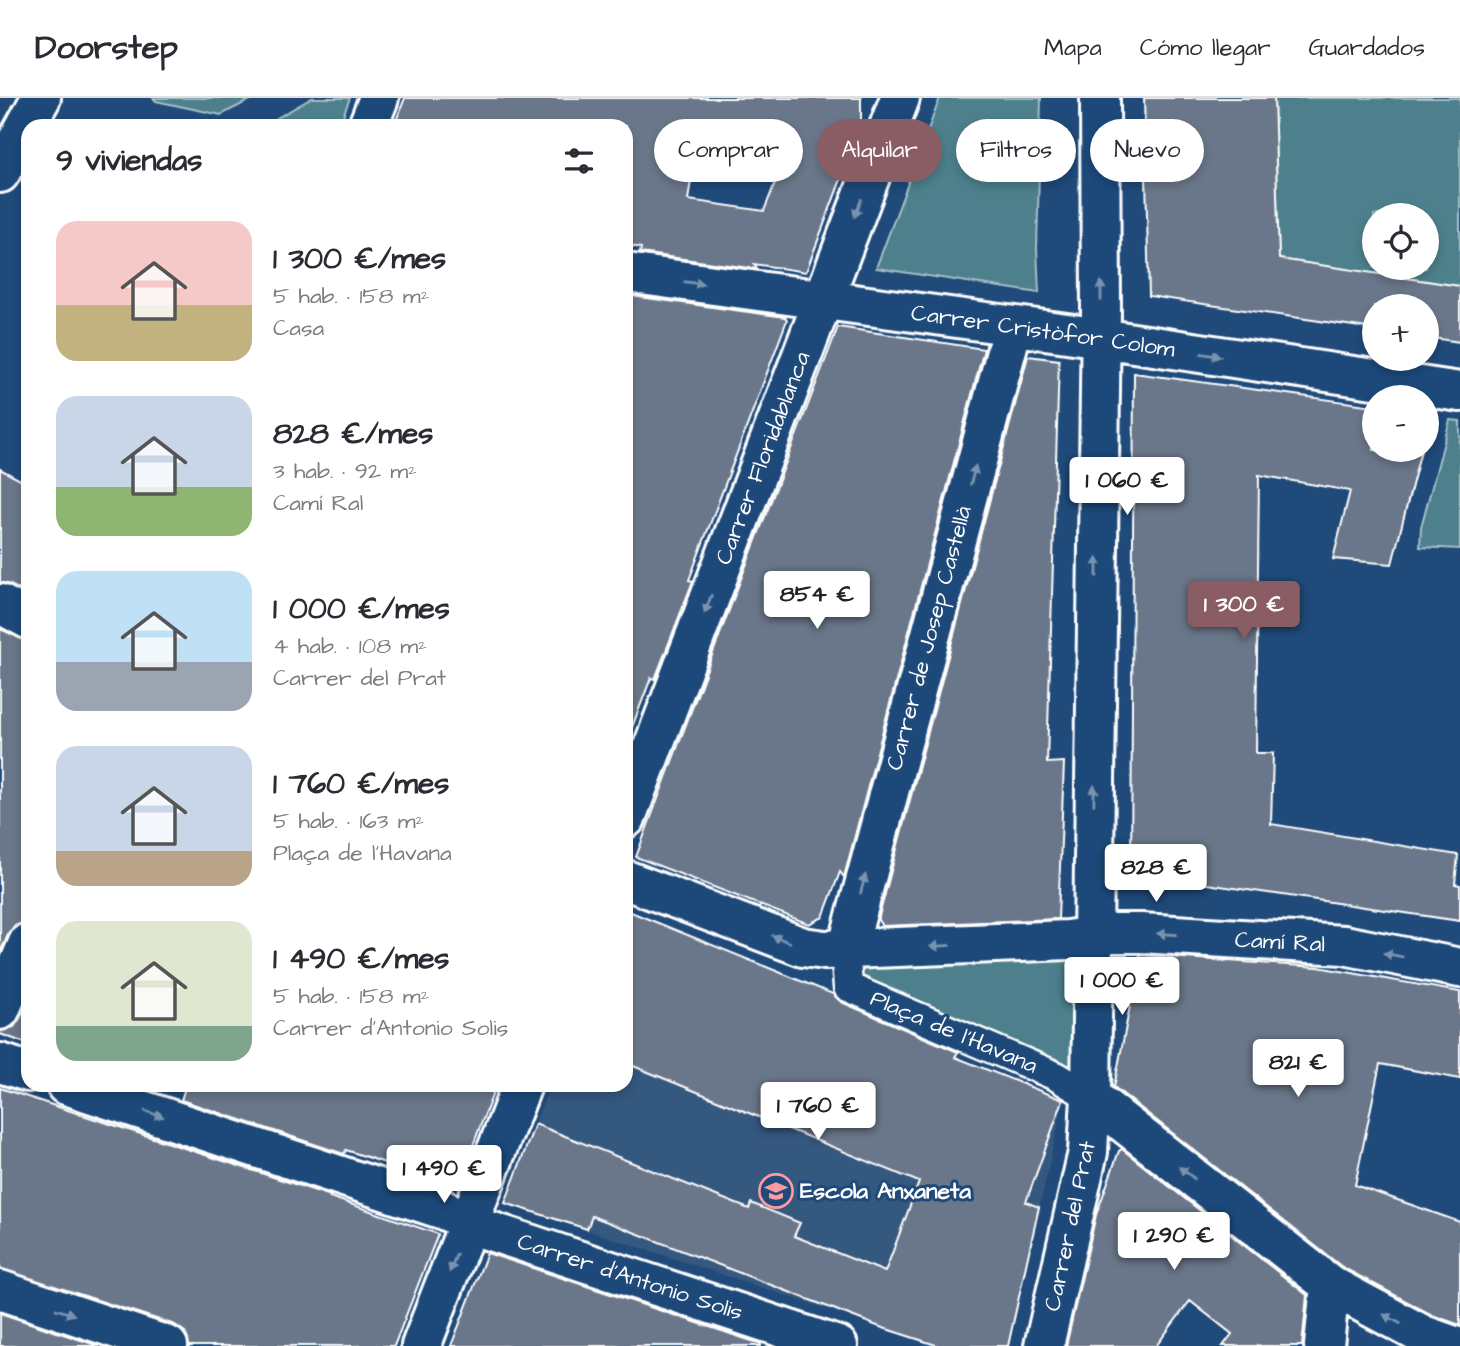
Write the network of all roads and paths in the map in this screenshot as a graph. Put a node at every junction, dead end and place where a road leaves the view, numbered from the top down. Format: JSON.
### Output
{"nodes":[{"id":1,"x":41,"y":98,"type":"edge"},
{"id":2,"x":379,"y":98,"type":"edge"},
{"id":3,"x":900,"y":98,"type":"edge"},
{"id":4,"x":1100,"y":98,"type":"edge"},
{"id":5,"x":30,"y":119,"type":"edge"},
{"id":6,"x":371,"y":119,"type":"edge"},
{"id":7,"x":21,"y":135,"type":"edge"},
{"id":8,"x":0,"y":173,"type":"edge"},
{"id":9,"x":633,"y":274,"type":"edge"},
{"id":10,"x":823,"y":301,"type":"junction"},
{"id":11,"x":1013,"y":326,"type":"junction"},
{"id":12,"x":1101,"y":338,"type":"junction"},
{"id":13,"x":1460,"y":392,"type":"edge"},
{"id":14,"x":0,"y":604,"type":"edge"},
{"id":15,"x":21,"y":615,"type":"edge"},
{"id":16,"x":633,"y":800,"type":"edge"},
{"id":17,"x":633,"y":883,"type":"edge"},
{"id":18,"x":1092,"y":937,"type":"junction"},
{"id":19,"x":847,"y":950,"type":"junction"},
{"id":20,"x":21,"y":960,"type":"edge"},
{"id":21,"x":1460,"y":968,"type":"edge"},
{"id":22,"x":0,"y":1010,"type":"edge"},
{"id":23,"x":0,"y":1063,"type":"edge"},
{"id":24,"x":21,"y":1070,"type":"edge"},
{"id":25,"x":87,"y":1092,"type":"edge"},
{"id":26,"x":519,"y":1092,"type":"edge"},
{"id":27,"x":1091,"y":1097,"type":"junction"},
{"id":28,"x":469,"y":1222,"type":"junction"},
{"id":29,"x":1330,"y":1285,"type":"junction"},
{"id":30,"x":0,"y":1290,"type":"edge"},
{"id":31,"x":168,"y":1346,"type":"edge"},
{"id":32,"x":421,"y":1346,"type":"edge"},
{"id":33,"x":838,"y":1346,"type":"edge"},
{"id":34,"x":1044,"y":1346,"type":"edge"},
{"id":35,"x":1324,"y":1346,"type":"edge"},
{"id":36,"x":1454,"y":1346,"type":"edge"}],
"edges":[{"from":1,"to":5,"type":"street"},
{"from":2,"to":6,"type":"street"},
{"from":3,"to":10,"type":"street","name":"Carrer Floridablanca","one_way":true},
{"from":12,"to":4,"type":"street","name":"Carrer del Prat","one_way":true},
{"from":7,"to":8,"type":"street"},
{"from":9,"to":10,"type":"street","name":"Carrer Cristòfor Colom","one_way":true},
{"from":10,"to":11,"type":"street","name":"Carrer Cristòfor Colom"},
{"from":10,"to":16,"type":"street","name":"Carrer Floridablanca","one_way":true},
{"from":11,"to":12,"type":"street","name":"Carrer Cristòfor Colom"},
{"from":19,"to":11,"type":"street","name":"Carrer de Josep Castellà","one_way":true},
{"from":12,"to":13,"type":"street","name":"Carrer Cristòfor Colom","one_way":true},
{"from":18,"to":12,"type":"street","name":"Carrer del Prat","one_way":true},
{"from":14,"to":15,"type":"street"},
{"from":19,"to":17,"type":"street","name":"Camí Ral","one_way":true},
{"from":18,"to":19,"type":"street","name":"Camí Ral","one_way":true},
{"from":21,"to":18,"type":"street","name":"Camí Ral","one_way":true},
{"from":18,"to":27,"type":"street","name":"Carrer del Prat"},
{"from":19,"to":27,"type":"street","name":"Plaça de l'Havana"},
{"from":20,"to":22,"type":"street"},
{"from":23,"to":24,"type":"street"},
{"from":25,"to":28,"type":"street","name":"Carrer d'Antonio Solis","one_way":true},
{"from":26,"to":28,"type":"street"},
{"from":29,"to":27,"type":"street","one_way":true},
{"from":27,"to":34,"type":"street","name":"Carrer del Prat"},
{"from":28,"to":32,"type":"street","one_way":true},
{"from":28,"to":33,"type":"street","name":"Carrer d'Antonio Solis"},
{"from":29,"to":35,"type":"street"},
{"from":36,"to":29,"type":"street","one_way":true},
{"from":30,"to":31,"type":"street","one_way":true}]}
